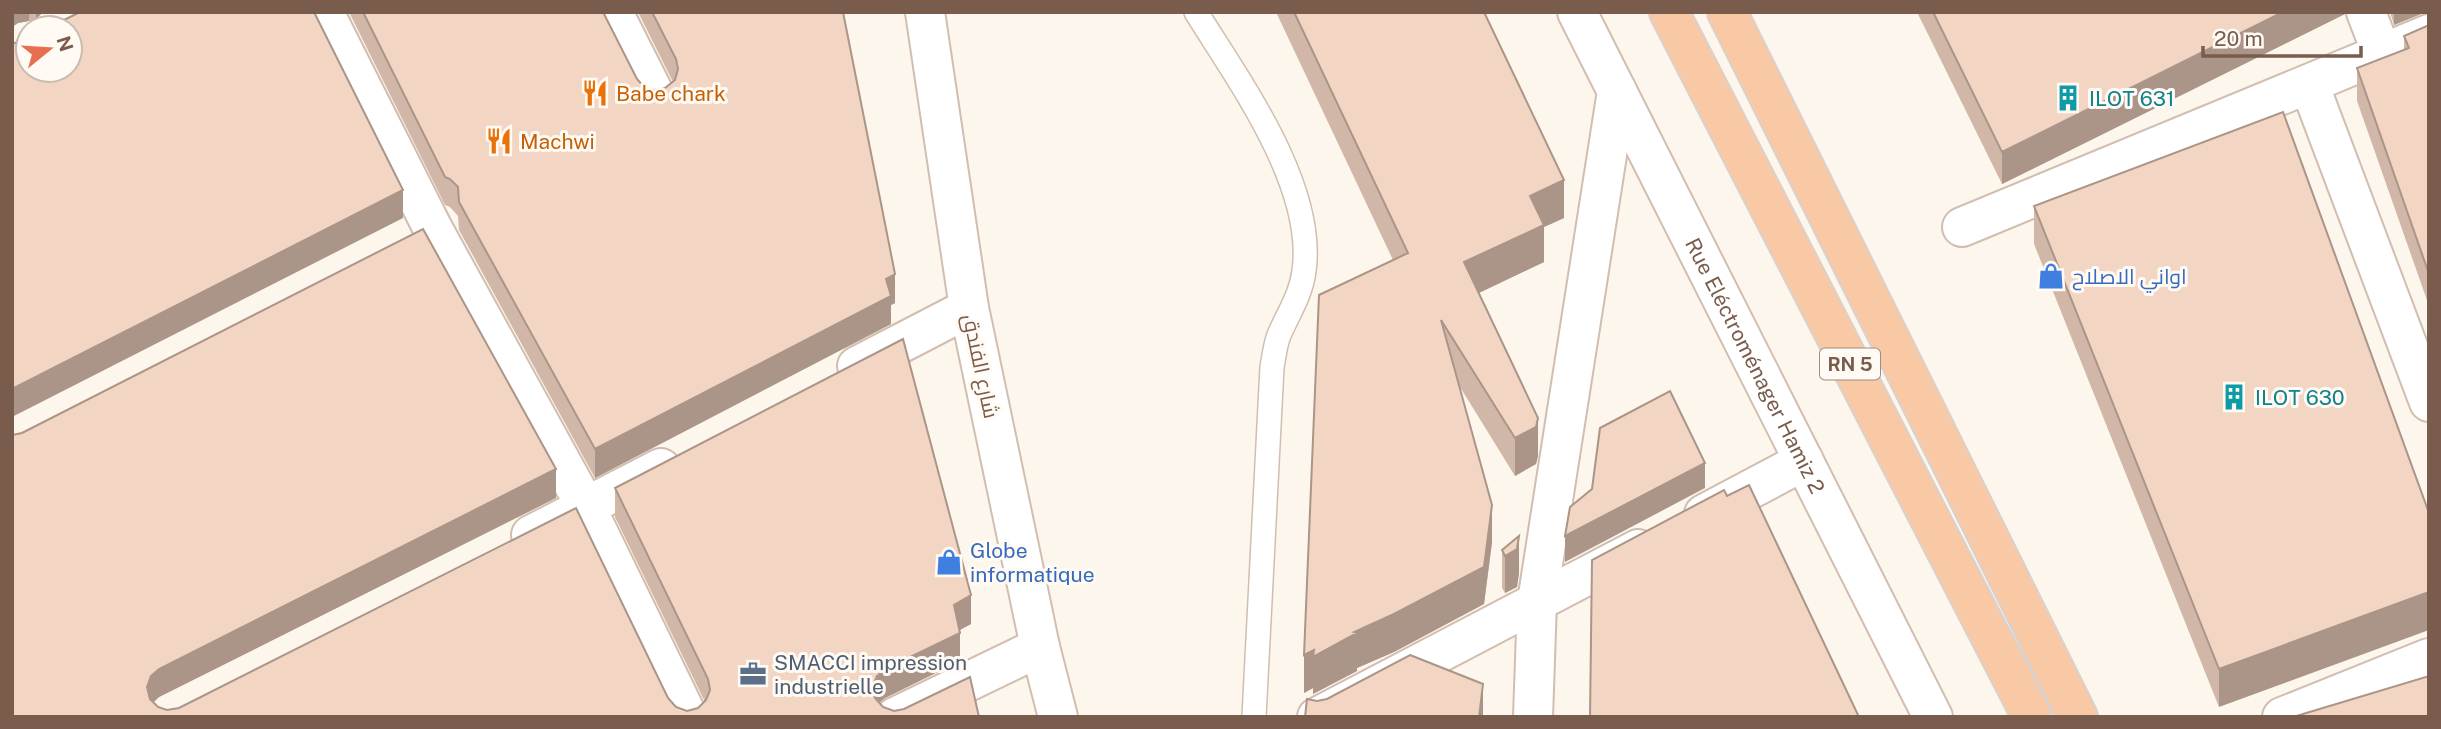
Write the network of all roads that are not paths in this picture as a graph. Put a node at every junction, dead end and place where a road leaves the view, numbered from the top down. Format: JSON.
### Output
{"nodes":[{"id":1,"x":324,"y":12,"type":"edge"},
{"id":2,"x":613,"y":12,"type":"edge"},
{"id":3,"x":925,"y":12,"type":"edge"},
{"id":4,"x":1196,"y":12,"type":"edge"},
{"id":5,"x":1577,"y":12,"type":"edge"},
{"id":6,"x":1669,"y":12,"type":"edge"},
{"id":7,"x":1727,"y":12,"type":"edge"},
{"id":8,"x":2366,"y":12,"type":"edge"},
{"id":9,"x":2429,"y":34,"type":"edge"},
{"id":10,"x":2381,"y":51,"type":"junction"},
{"id":11,"x":2309,"y":85,"type":"junction"},
{"id":12,"x":1617,"y":91,"type":"junction"},
{"id":13,"x":656,"y":97,"type":"edge"},
{"id":14,"x":1962,"y":227,"type":"dead end"},
{"id":15,"x":969,"y":307,"type":"junction"},
{"id":16,"x":821,"y":385,"type":"edge"},
{"id":17,"x":2429,"y":402,"type":"edge"},
{"id":18,"x":697,"y":449,"type":"edge"},
{"id":19,"x":1804,"y":461,"type":"junction"},
{"id":20,"x":586,"y":507,"type":"junction"},
{"id":21,"x":500,"y":550,"type":"edge"},
{"id":22,"x":1537,"y":602,"type":"junction"},
{"id":23,"x":1040,"y":647,"type":"junction"},
{"id":24,"x":2429,"y":658,"type":"edge"},
{"id":25,"x":688,"y":717,"type":"edge"},
{"id":26,"x":895,"y":717,"type":"edge"},
{"id":27,"x":1058,"y":717,"type":"edge"},
{"id":28,"x":1254,"y":717,"type":"edge"},
{"id":29,"x":1317,"y":717,"type":"edge"},
{"id":30,"x":1533,"y":717,"type":"edge"},
{"id":31,"x":1933,"y":717,"type":"edge"},
{"id":32,"x":2032,"y":717,"type":"edge"},
{"id":33,"x":2078,"y":717,"type":"edge"},
{"id":34,"x":2282,"y":717,"type":"edge"}],
"edges":[{"from":1,"to":20,"type":"street"},
{"from":2,"to":13,"type":"street"},
{"from":3,"to":15,"type":"street","name":"شارع الفندق"},
{"from":4,"to":28,"type":"lane"},
{"from":5,"to":12,"type":"street","name":"Rue Eléctroménager Hamiz 2"},
{"from":6,"to":32,"type":"highway","number":"RN 5"},
{"from":7,"to":33,"type":"highway","number":"RN 5"},
{"from":8,"to":10,"type":"street"},
{"from":9,"to":10,"type":"street"},
{"from":10,"to":11,"type":"street"},
{"from":11,"to":14,"type":"street"},
{"from":11,"to":17,"type":"street"},
{"from":12,"to":19,"type":"street","name":"Rue Eléctroménager Hamiz 2"},
{"from":12,"to":22,"type":"street"},
{"from":15,"to":16,"type":"street"},
{"from":15,"to":23,"type":"street","name":"شارع الفندق"},
{"from":18,"to":20,"type":"street"},
{"from":19,"to":22,"type":"street"},
{"from":19,"to":31,"type":"street","name":"Rue Eléctroménager Hamiz 2"},
{"from":20,"to":21,"type":"street"},
{"from":20,"to":25,"type":"street"},
{"from":22,"to":29,"type":"street"},
{"from":22,"to":30,"type":"street"},
{"from":23,"to":26,"type":"street"},
{"from":23,"to":27,"type":"street","name":"شارع الفندق"},
{"from":24,"to":34,"type":"street"}]}
